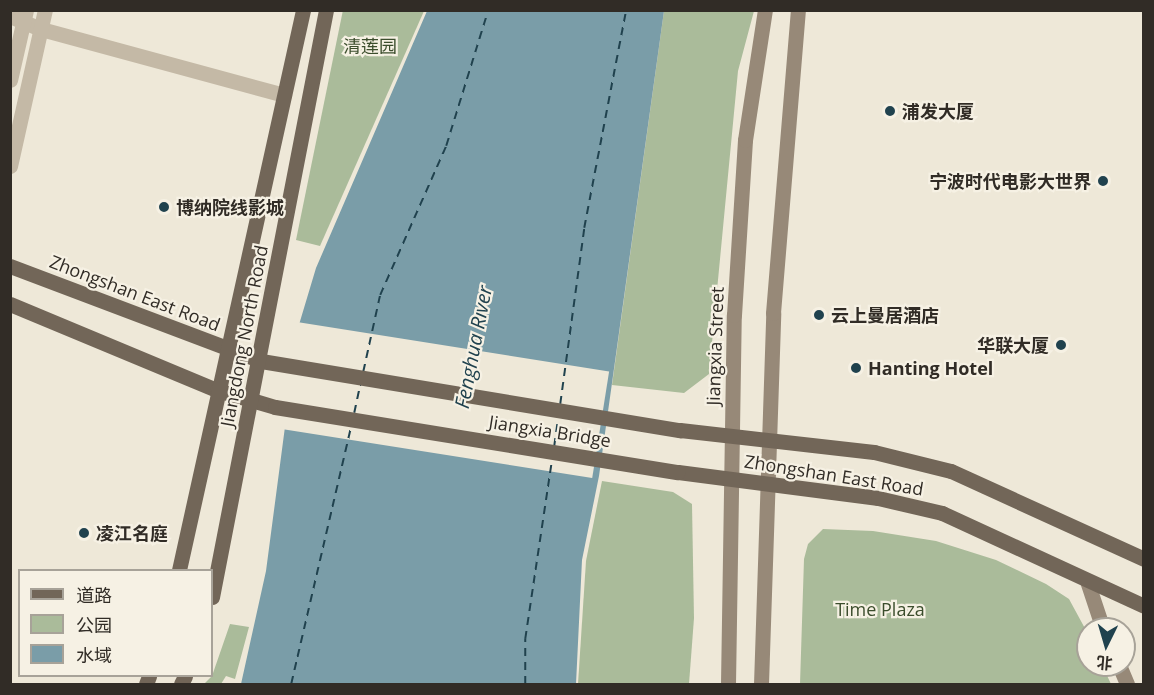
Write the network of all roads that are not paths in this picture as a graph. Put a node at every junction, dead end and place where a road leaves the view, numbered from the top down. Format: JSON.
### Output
{"nodes":[{"id":1,"x":45,"y":10,"type":"edge"},
{"id":2,"x":303,"y":10,"type":"edge"},
{"id":3,"x":326,"y":10,"type":"edge"},
{"id":4,"x":765,"y":10,"type":"edge"},
{"id":5,"x":798,"y":10,"type":"edge"},
{"id":6,"x":20,"y":16,"type":"edge"},
{"id":7,"x":41,"y":29,"type":"junction"},
{"id":8,"x":10,"y":80,"type":"edge"},
{"id":9,"x":284,"y":95,"type":"junction"},
{"id":10,"x":10,"y":166,"type":"edge"},
{"id":11,"x":10,"y":266,"type":"edge"},
{"id":12,"x":10,"y":304,"type":"edge"},
{"id":13,"x":227,"y":348,"type":"junction"},
{"id":14,"x":261,"y":361,"type":"junction"},
{"id":15,"x":281,"y":364,"type":"joint"},
{"id":16,"x":217,"y":390,"type":"junction"},
{"id":17,"x":252,"y":402,"type":"junction"},
{"id":18,"x":680,"y":430,"type":"joint"},
{"id":19,"x":732,"y":436,"type":"junction"},
{"id":20,"x":768,"y":440,"type":"junction"},
{"id":21,"x":678,"y":472,"type":"joint"},
{"id":22,"x":731,"y":478,"type":"junction"},
{"id":23,"x":767,"y":482,"type":"junction"},
{"id":24,"x":1143,"y":559,"type":"edge"},
{"id":25,"x":179,"y":569,"type":"edge"},
{"id":26,"x":1087,"y":581,"type":"junction"},
{"id":27,"x":213,"y":592,"type":"edge"},
{"id":28,"x":1143,"y":606,"type":"edge"},
{"id":29,"x":1099,"y":617,"type":"edge"},
{"id":30,"x":728,"y":684,"type":"edge"},
{"id":31,"x":762,"y":684,"type":"edge"}],
"edges":[{"from":1,"to":7,"type":"street"},
{"from":2,"to":9,"type":"main road","name":"Jiangdong North Road"},
{"from":3,"to":14,"type":"main road","name":"Jiangdong North Road"},
{"from":4,"to":19,"type":"main road","name":"Jiangxia Street"},
{"from":5,"to":20,"type":"main road"},
{"from":6,"to":7,"type":"street"},
{"from":6,"to":8,"type":"street"},
{"from":7,"to":9,"type":"street"},
{"from":7,"to":10,"type":"street"},
{"from":9,"to":13,"type":"main road","name":"Jiangdong North Road"},
{"from":11,"to":13,"type":"main road","name":"Zhongshan East Road"},
{"from":12,"to":16,"type":"main road"},
{"from":13,"to":14,"type":"main road","name":"Zhongshan East Road"},
{"from":13,"to":16,"type":"main road","name":"Jiangdong North Road"},
{"from":14,"to":15,"type":"main road","name":"Zhongshan East Road"},
{"from":14,"to":17,"type":"main road","name":"Jiangdong North Road"},
{"from":15,"to":18,"type":"main road","name":"Jiangxia Bridge"},
{"from":16,"to":17,"type":"main road"},
{"from":16,"to":25,"type":"main road","name":"Jiangdong North Road"},
{"from":17,"to":21,"type":"main road","name":"Jiangxia Bridge","bridge":true},
{"from":17,"to":27,"type":"main road","name":"Jiangdong North Road"},
{"from":18,"to":19,"type":"main road","name":"Zhongshan East Road"},
{"from":19,"to":20,"type":"main road","name":"Zhongshan East Road"},
{"from":19,"to":22,"type":"main road","name":"Jiangxia Street"},
{"from":20,"to":23,"type":"main road"},
{"from":20,"to":24,"type":"main road","name":"Zhongshan East Road"},
{"from":21,"to":22,"type":"main road","name":"Zhongshan East Road"},
{"from":22,"to":23,"type":"main road","name":"Zhongshan East Road"},
{"from":22,"to":30,"type":"main road","name":"Jiangxia Street"},
{"from":23,"to":26,"type":"main road","name":"Zhongshan East Road"},
{"from":23,"to":31,"type":"main road"},
{"from":26,"to":28,"type":"main road","name":"Zhongshan East Road"},
{"from":26,"to":29,"type":"main road"}]}
